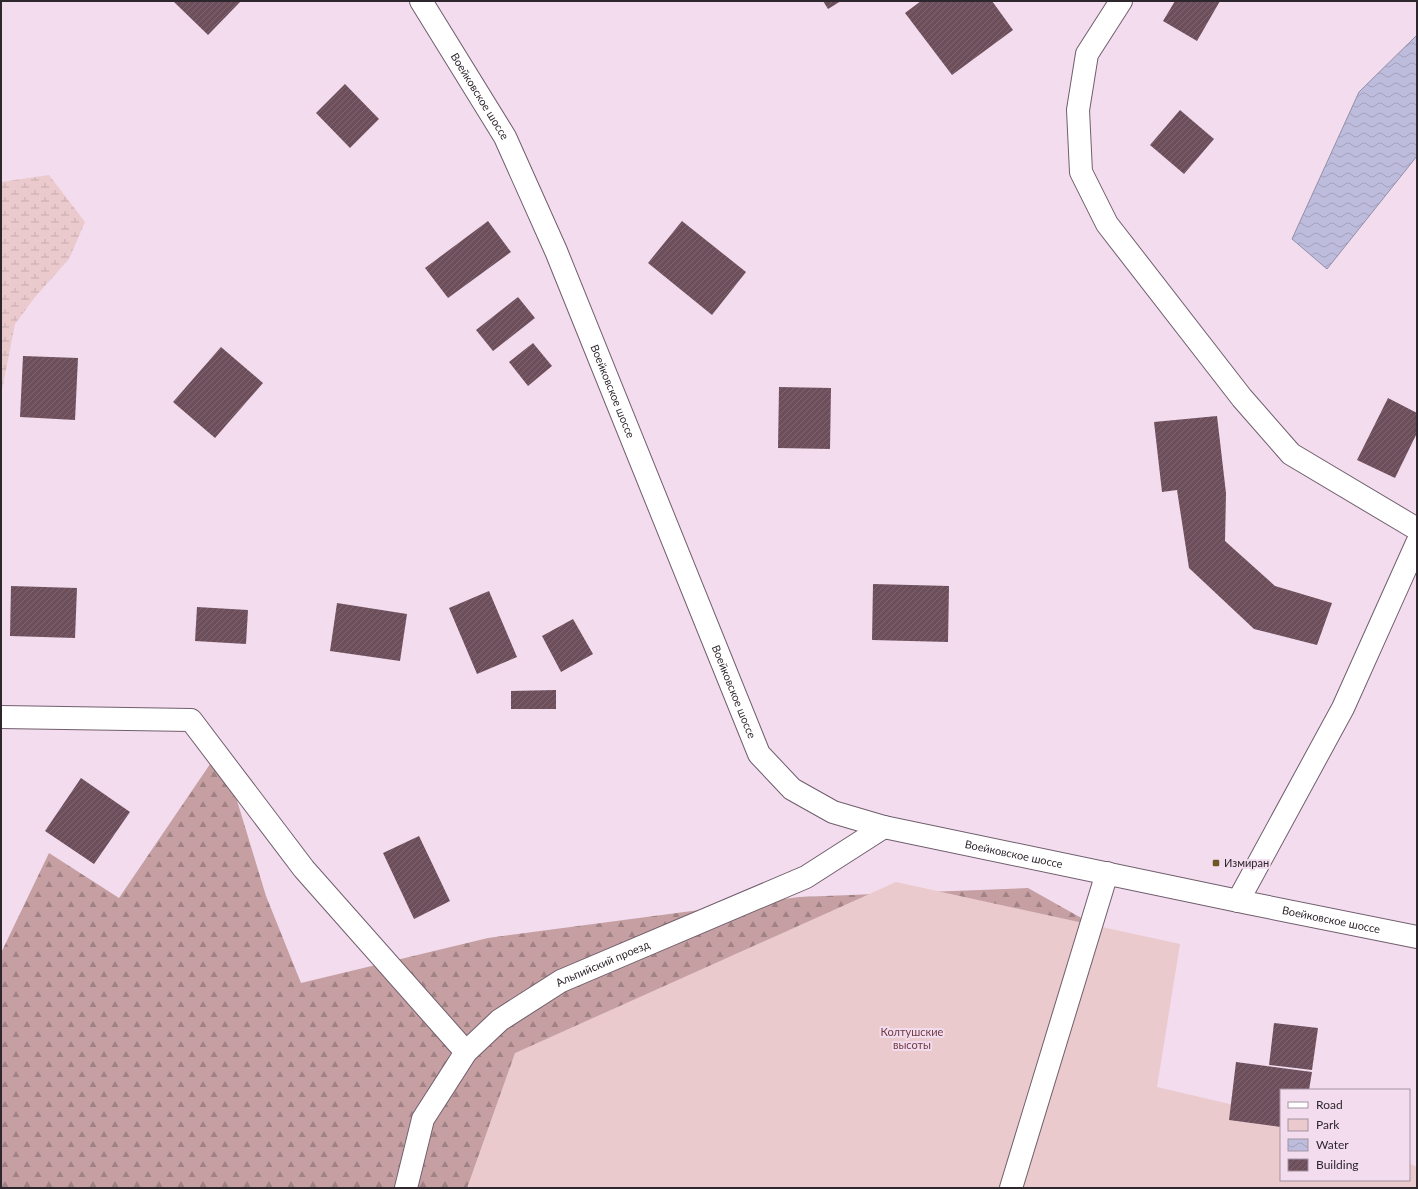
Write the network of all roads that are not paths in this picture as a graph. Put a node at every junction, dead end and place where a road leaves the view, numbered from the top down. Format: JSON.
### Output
{"nodes":[{"id":1,"x":421,"y":1,"type":"edge"},
{"id":2,"x":1121,"y":1,"type":"edge"},
{"id":3,"x":1417,"y":529,"type":"edge"},
{"id":4,"x":1417,"y":543,"type":"edge"},
{"id":5,"x":1,"y":717,"type":"edge"},
{"id":6,"x":884,"y":827,"type":"junction"},
{"id":7,"x":1107,"y":873,"type":"junction"},
{"id":8,"x":1238,"y":901,"type":"junction"},
{"id":9,"x":1417,"y":937,"type":"edge"},
{"id":10,"x":466,"y":1052,"type":"junction"},
{"id":11,"x":406,"y":1188,"type":"edge"},
{"id":12,"x":1010,"y":1188,"type":"edge"}],
"edges":[{"from":1,"to":6,"type":"street","name":"Воейковское шоссе"},
{"from":2,"to":3,"type":"street"},
{"from":4,"to":8,"type":"street"},
{"from":5,"to":10,"type":"street"},
{"from":6,"to":7,"type":"street","name":"Воейковское шоссе"},
{"from":6,"to":10,"type":"street","name":"Альпийский проезд"},
{"from":7,"to":8,"type":"street","name":"Воейковское шоссе"},
{"from":7,"to":12,"type":"street"},
{"from":8,"to":9,"type":"street","name":"Воейковское шоссе"},
{"from":10,"to":11,"type":"street","name":"Альпийский проезд"}]}
